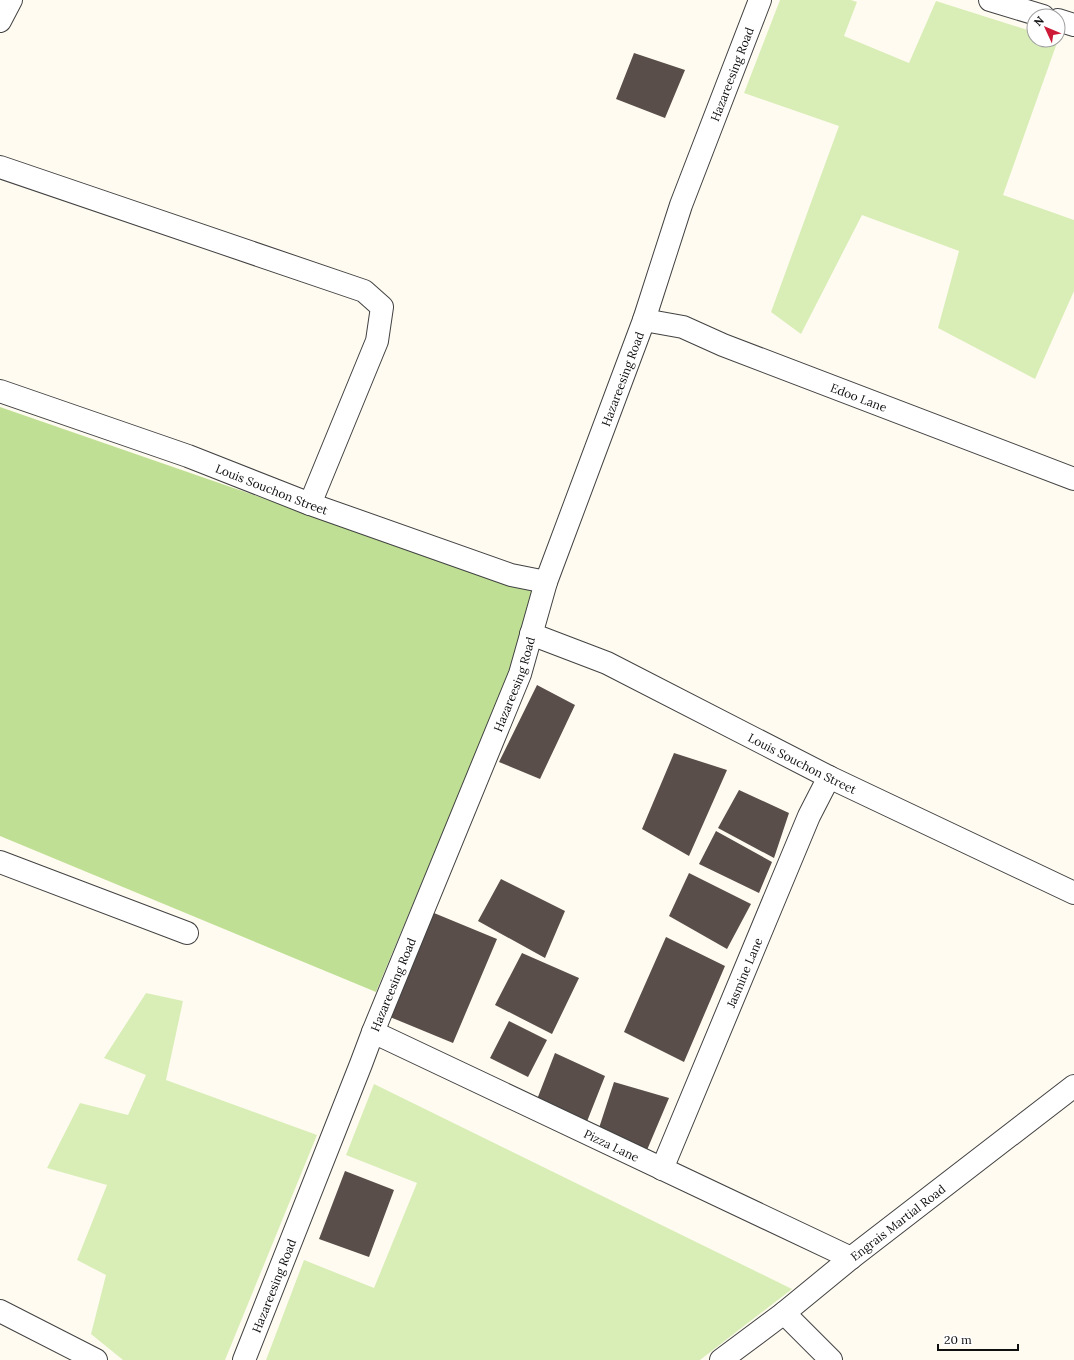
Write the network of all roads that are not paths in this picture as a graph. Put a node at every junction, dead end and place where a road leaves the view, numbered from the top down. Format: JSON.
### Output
{"nodes":[{"id":1,"x":11,"y":0,"type":"edge"},
{"id":2,"x":760,"y":0,"type":"edge"},
{"id":3,"x":990,"y":0,"type":"edge"},
{"id":4,"x":1023,"y":5,"type":"edge"},
{"id":5,"x":0,"y":21,"type":"edge"},
{"id":6,"x":0,"y":167,"type":"edge"},
{"id":7,"x":644,"y":320,"type":"junction"},
{"id":8,"x":0,"y":392,"type":"edge"},
{"id":9,"x":1074,"y":478,"type":"edge"},
{"id":10,"x":310,"y":504,"type":"junction"},
{"id":11,"x":546,"y":582,"type":"junction"},
{"id":12,"x":531,"y":634,"type":"junction"},
{"id":13,"x":829,"y":777,"type":"junction"},
{"id":14,"x":0,"y":862,"type":"edge"},
{"id":15,"x":1074,"y":893,"type":"edge"},
{"id":16,"x":187,"y":933,"type":"dead end"},
{"id":17,"x":373,"y":1032,"type":"junction"},
{"id":18,"x":1074,"y":1086,"type":"edge"},
{"id":19,"x":662,"y":1169,"type":"junction"},
{"id":20,"x":851,"y":1258,"type":"junction"},
{"id":21,"x":0,"y":1310,"type":"edge"},
{"id":22,"x":784,"y":1313,"type":"junction"},
{"id":23,"x":96,"y":1360,"type":"edge"},
{"id":24,"x":244,"y":1360,"type":"edge"},
{"id":25,"x":721,"y":1360,"type":"edge"},
{"id":26,"x":831,"y":1360,"type":"edge"}],
"edges":[{"from":1,"to":5,"type":"street"},
{"from":2,"to":7,"type":"street","name":"Hazareesing Road"},
{"from":3,"to":4,"type":"street"},
{"from":6,"to":10,"type":"street"},
{"from":7,"to":9,"type":"street","name":"Edoo Lane"},
{"from":7,"to":11,"type":"street","name":"Hazareesing Road"},
{"from":8,"to":10,"type":"street","name":"Louis Souchon Street"},
{"from":10,"to":11,"type":"street","name":"Louis Souchon Street"},
{"from":11,"to":12,"type":"street","name":"Hazareesing Road"},
{"from":12,"to":13,"type":"street","name":"Louis Souchon Street"},
{"from":12,"to":17,"type":"street","name":"Hazareesing Road"},
{"from":13,"to":15,"type":"street","name":"Louis Souchon Street"},
{"from":13,"to":19,"type":"street","name":"Jasmine Lane"},
{"from":14,"to":16,"type":"street"},
{"from":17,"to":19,"type":"street","name":"Pizza Lane"},
{"from":17,"to":24,"type":"street","name":"Hazareesing Road"},
{"from":18,"to":20,"type":"street","name":"Engrais Martial Road"},
{"from":19,"to":20,"type":"street","name":"Pizza Lane"},
{"from":20,"to":22,"type":"street","name":"Engrais Martial Road"},
{"from":21,"to":23,"type":"street"},
{"from":22,"to":25,"type":"street","name":"Engrais Martial Road"},
{"from":22,"to":26,"type":"street"}]}
